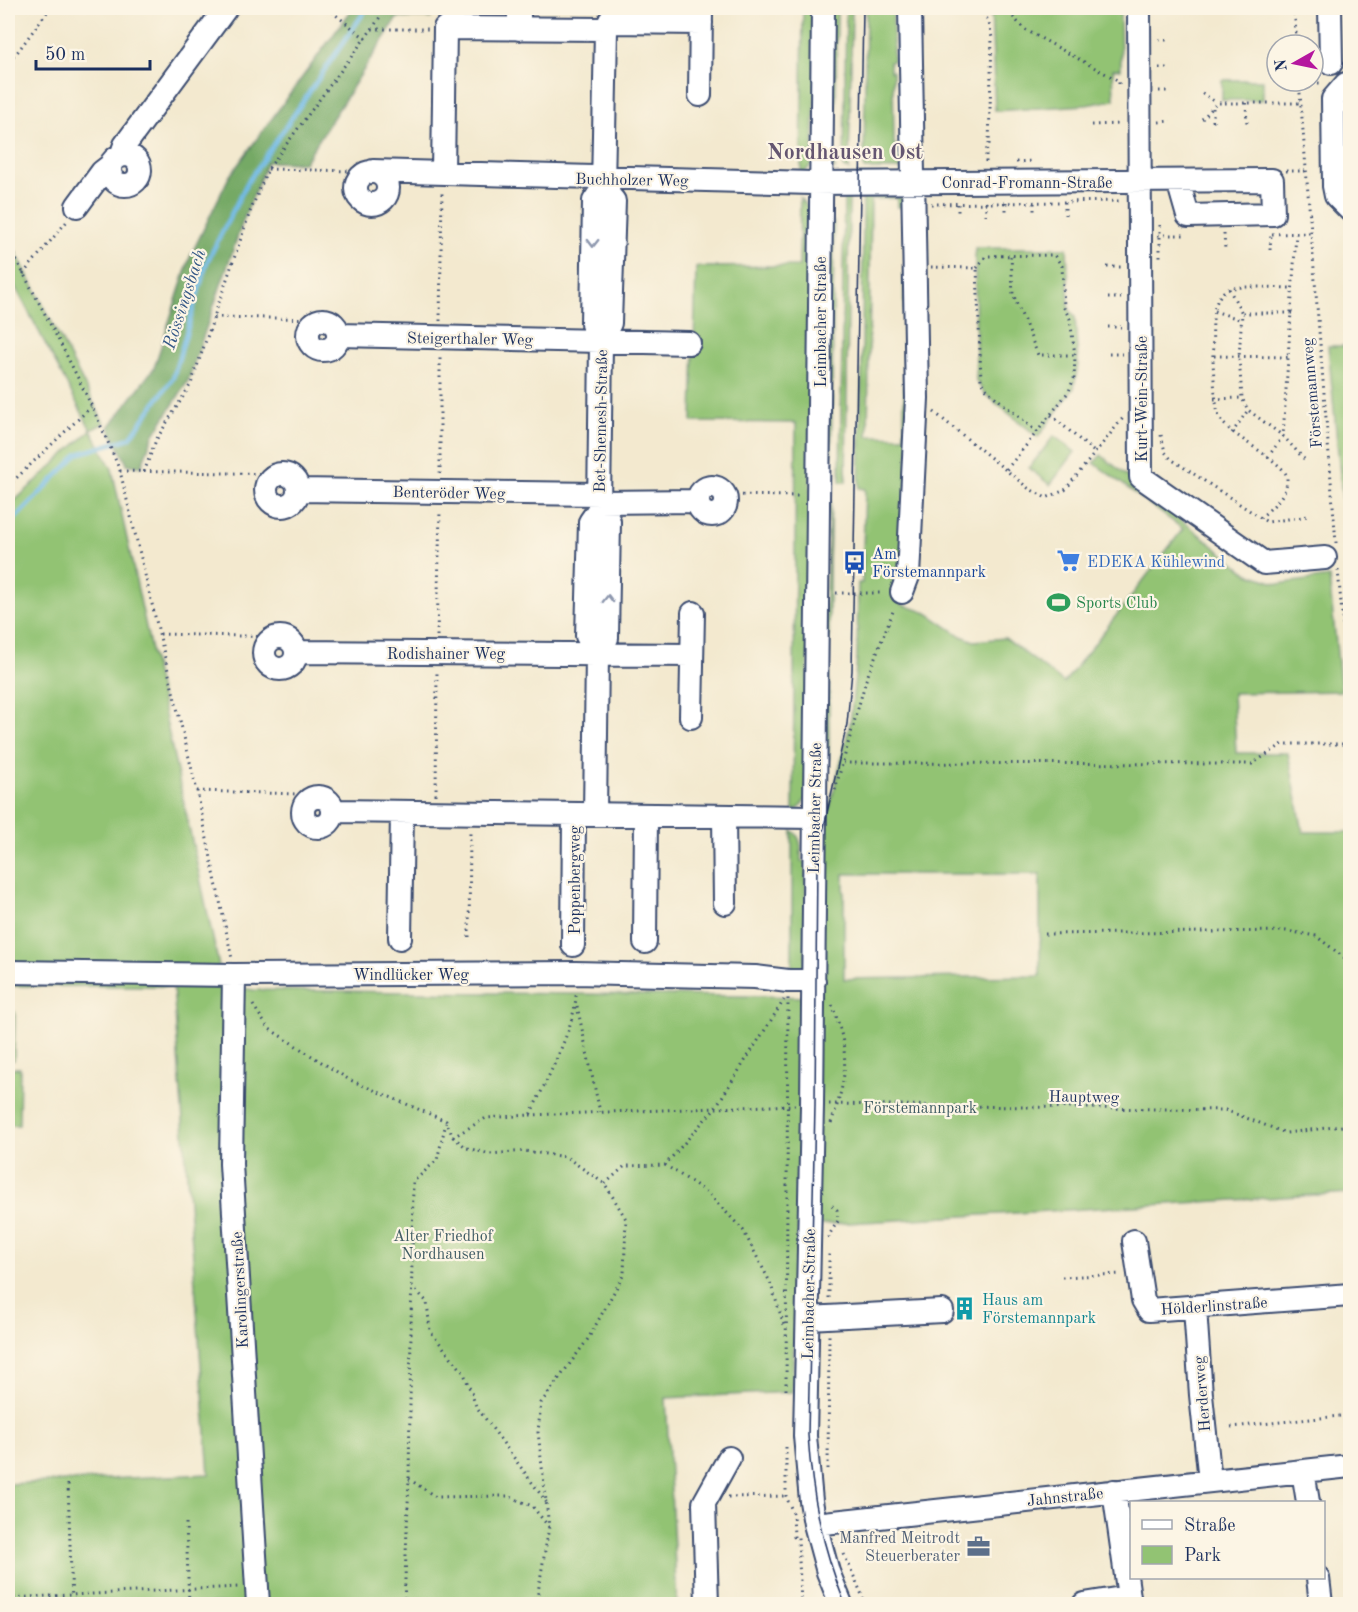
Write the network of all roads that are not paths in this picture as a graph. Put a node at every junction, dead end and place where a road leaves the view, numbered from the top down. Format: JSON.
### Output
{"nodes":[{"id":1,"x":226,"y":8,"type":"edge"},
{"id":2,"x":823,"y":8,"type":"edge"},
{"id":3,"x":910,"y":8,"type":"edge"},
{"id":4,"x":1139,"y":8,"type":"edge"},
{"id":5,"x":1330,"y":8,"type":"edge"},
{"id":6,"x":701,"y":15,"type":"edge"},
{"id":7,"x":607,"y":16,"type":"edge"},
{"id":8,"x":519,"y":18,"type":"edge"},
{"id":9,"x":1331,"y":63,"type":"dead end"},
{"id":10,"x":1350,"y":84,"type":"edge"},
{"id":11,"x":700,"y":95,"type":"dead end"},
{"id":12,"x":373,"y":171,"type":"road end"},
{"id":13,"x":443,"y":173,"type":"junction"},
{"id":14,"x":913,"y":181,"type":"junction"},
{"id":15,"x":1141,"y":181,"type":"junction"},
{"id":16,"x":1178,"y":181,"type":"dead end"},
{"id":17,"x":604,"y":183,"type":"junction"},
{"id":18,"x":821,"y":183,"type":"junction"},
{"id":19,"x":77,"y":206,"type":"road end"},
{"id":20,"x":1350,"y":210,"type":"edge"},
{"id":21,"x":332,"y":327,"type":"road end"},
{"id":22,"x":602,"y":341,"type":"junction"},
{"id":23,"x":689,"y":343,"type":"dead end"},
{"id":24,"x":298,"y":490,"type":"junction"},
{"id":25,"x":724,"y":495,"type":"road end"},
{"id":26,"x":599,"y":502,"type":"junction"},
{"id":27,"x":1333,"y":557,"type":"road end"},
{"id":28,"x":902,"y":592,"type":"road end"},
{"id":29,"x":693,"y":613,"type":"dead end"},
{"id":30,"x":288,"y":645,"type":"road end"},
{"id":31,"x":597,"y":654,"type":"junction"},
{"id":32,"x":692,"y":655,"type":"junction"},
{"id":33,"x":691,"y":717,"type":"dead end"},
{"id":34,"x":327,"y":804,"type":"road end"},
{"id":35,"x":402,"y":812,"type":"junction"},
{"id":36,"x":584,"y":814,"type":"junction"},
{"id":37,"x":646,"y":815,"type":"junction"},
{"id":38,"x":724,"y":816,"type":"junction"},
{"id":39,"x":814,"y":817,"type":"junction"},
{"id":40,"x":725,"y":903,"type":"dead end"},
{"id":41,"x":400,"y":938,"type":"dead end"},
{"id":42,"x":645,"y":942,"type":"dead end"},
{"id":43,"x":573,"y":945,"type":"dead end"},
{"id":44,"x":8,"y":972,"type":"edge"},
{"id":45,"x":234,"y":975,"type":"junction"},
{"id":46,"x":814,"y":981,"type":"junction"},
{"id":47,"x":1134,"y":1241,"type":"dead end"},
{"id":48,"x":1350,"y":1295,"type":"edge"},
{"id":49,"x":1195,"y":1308,"type":"junction"},
{"id":50,"x":942,"y":1311,"type":"dead end"},
{"id":51,"x":818,"y":1317,"type":"junction"},
{"id":52,"x":729,"y":1458,"type":"dead end"},
{"id":53,"x":1350,"y":1466,"type":"edge"},
{"id":54,"x":1304,"y":1471,"type":"junction"},
{"id":55,"x":1210,"y":1481,"type":"junction"},
{"id":56,"x":1114,"y":1491,"type":"junction"},
{"id":57,"x":1308,"y":1501,"type":"edge"},
{"id":58,"x":815,"y":1524,"type":"junction"},
{"id":59,"x":1318,"y":1579,"type":"edge"},
{"id":60,"x":258,"y":1595,"type":"edge"},
{"id":61,"x":1129,"y":1600,"type":"edge"},
{"id":62,"x":707,"y":1605,"type":"edge"},
{"id":63,"x":841,"y":1605,"type":"edge"},
{"id":64,"x":1084,"y":1605,"type":"edge"},
{"id":65,"x":1321,"y":1605,"type":"edge"}],
"edges":[{"from":1,"to":19,"type":"street"},
{"from":2,"to":18,"type":"street","name":"Leimbacher Straße"},
{"from":3,"to":14,"type":"street"},
{"from":4,"to":15,"type":"street"},
{"from":5,"to":9,"type":"street"},
{"from":6,"to":7,"type":"street"},
{"from":6,"to":11,"type":"street"},
{"from":7,"to":8,"type":"street"},
{"from":7,"to":17,"type":"street","name":"Bet-Shemesh-Straße"},
{"from":8,"to":13,"type":"street"},
{"from":10,"to":20,"type":"street"},
{"from":12,"to":13,"type":"street","name":"Buchholzer Weg"},
{"from":13,"to":17,"type":"street","name":"Buchholzer Weg"},
{"from":14,"to":15,"type":"street","name":"Conrad-Fromann-Straße"},
{"from":14,"to":18,"type":"street","name":"Conrad-Fromann-Straße"},
{"from":14,"to":28,"type":"street"},
{"from":15,"to":16,"type":"street","name":"Conrad-Fromann-Straße"},
{"from":15,"to":27,"type":"street","name":"Kurt-Wein-Straße"},
{"from":17,"to":18,"type":"street","name":"Buchholzer Weg"},
{"from":17,"to":22,"type":"street","name":"Bet-Shemesh-Straße"},
{"from":18,"to":39,"type":"street","name":"Leimbacher Straße"},
{"from":21,"to":22,"type":"street","name":"Steigerthaler Weg"},
{"from":22,"to":23,"type":"street","name":"Bet-Shemesh-Straße"},
{"from":22,"to":26,"type":"street","name":"Bet-Shemesh-Straße"},
{"from":24,"to":24,"type":"street"},
{"from":24,"to":26,"type":"street","name":"Benteröder Weg"},
{"from":25,"to":26,"type":"street","name":"Bet-Shemesh-Straße"},
{"from":26,"to":31,"type":"street","name":"Bet-Shemesh-Straße"},
{"from":29,"to":32,"type":"street"},
{"from":30,"to":31,"type":"street","name":"Rodishainer Weg"},
{"from":31,"to":32,"type":"street"},
{"from":31,"to":36,"type":"street","name":"Bet-Shemesh-Straße"},
{"from":32,"to":33,"type":"street"},
{"from":34,"to":35,"type":"street","name":"Poppenbergweg"},
{"from":35,"to":36,"type":"street","name":"Poppenbergweg"},
{"from":35,"to":41,"type":"street"},
{"from":36,"to":37,"type":"street","name":"Poppenbergweg"},
{"from":36,"to":43,"type":"street","name":"Poppenbergweg"},
{"from":37,"to":38,"type":"street","name":"Poppenbergweg"},
{"from":37,"to":42,"type":"street"},
{"from":38,"to":39,"type":"street","name":"Poppenbergweg"},
{"from":38,"to":40,"type":"street"},
{"from":39,"to":46,"type":"street","name":"Leimbacher Straße"},
{"from":44,"to":45,"type":"street","name":"Windlücker Weg"},
{"from":45,"to":46,"type":"street","name":"Windlücker Weg"},
{"from":45,"to":60,"type":"street","name":"Karolingerstraße"},
{"from":46,"to":51,"type":"street","name":"Leimbacher Straße"},
{"from":47,"to":49,"type":"street","name":"Hölderlinstraße"},
{"from":48,"to":49,"type":"street","name":"Hölderlinstraße"},
{"from":49,"to":55,"type":"street","name":"Herderweg"},
{"from":50,"to":51,"type":"street"},
{"from":51,"to":58,"type":"street","name":"Leimbacher Straße"},
{"from":52,"to":62,"type":"street"},
{"from":53,"to":54,"type":"street","name":"Jahnstraße"},
{"from":54,"to":55,"type":"street","name":"Jahnstraße"},
{"from":54,"to":57,"type":"street"},
{"from":55,"to":56,"type":"street","name":"Jahnstraße"},
{"from":56,"to":58,"type":"street","name":"Jahnstraße"},
{"from":56,"to":61,"type":"street"},
{"from":58,"to":63,"type":"street","name":"Leimbacher Straße"},
{"from":59,"to":65,"type":"street"},
{"from":61,"to":64,"type":"street"}]}
